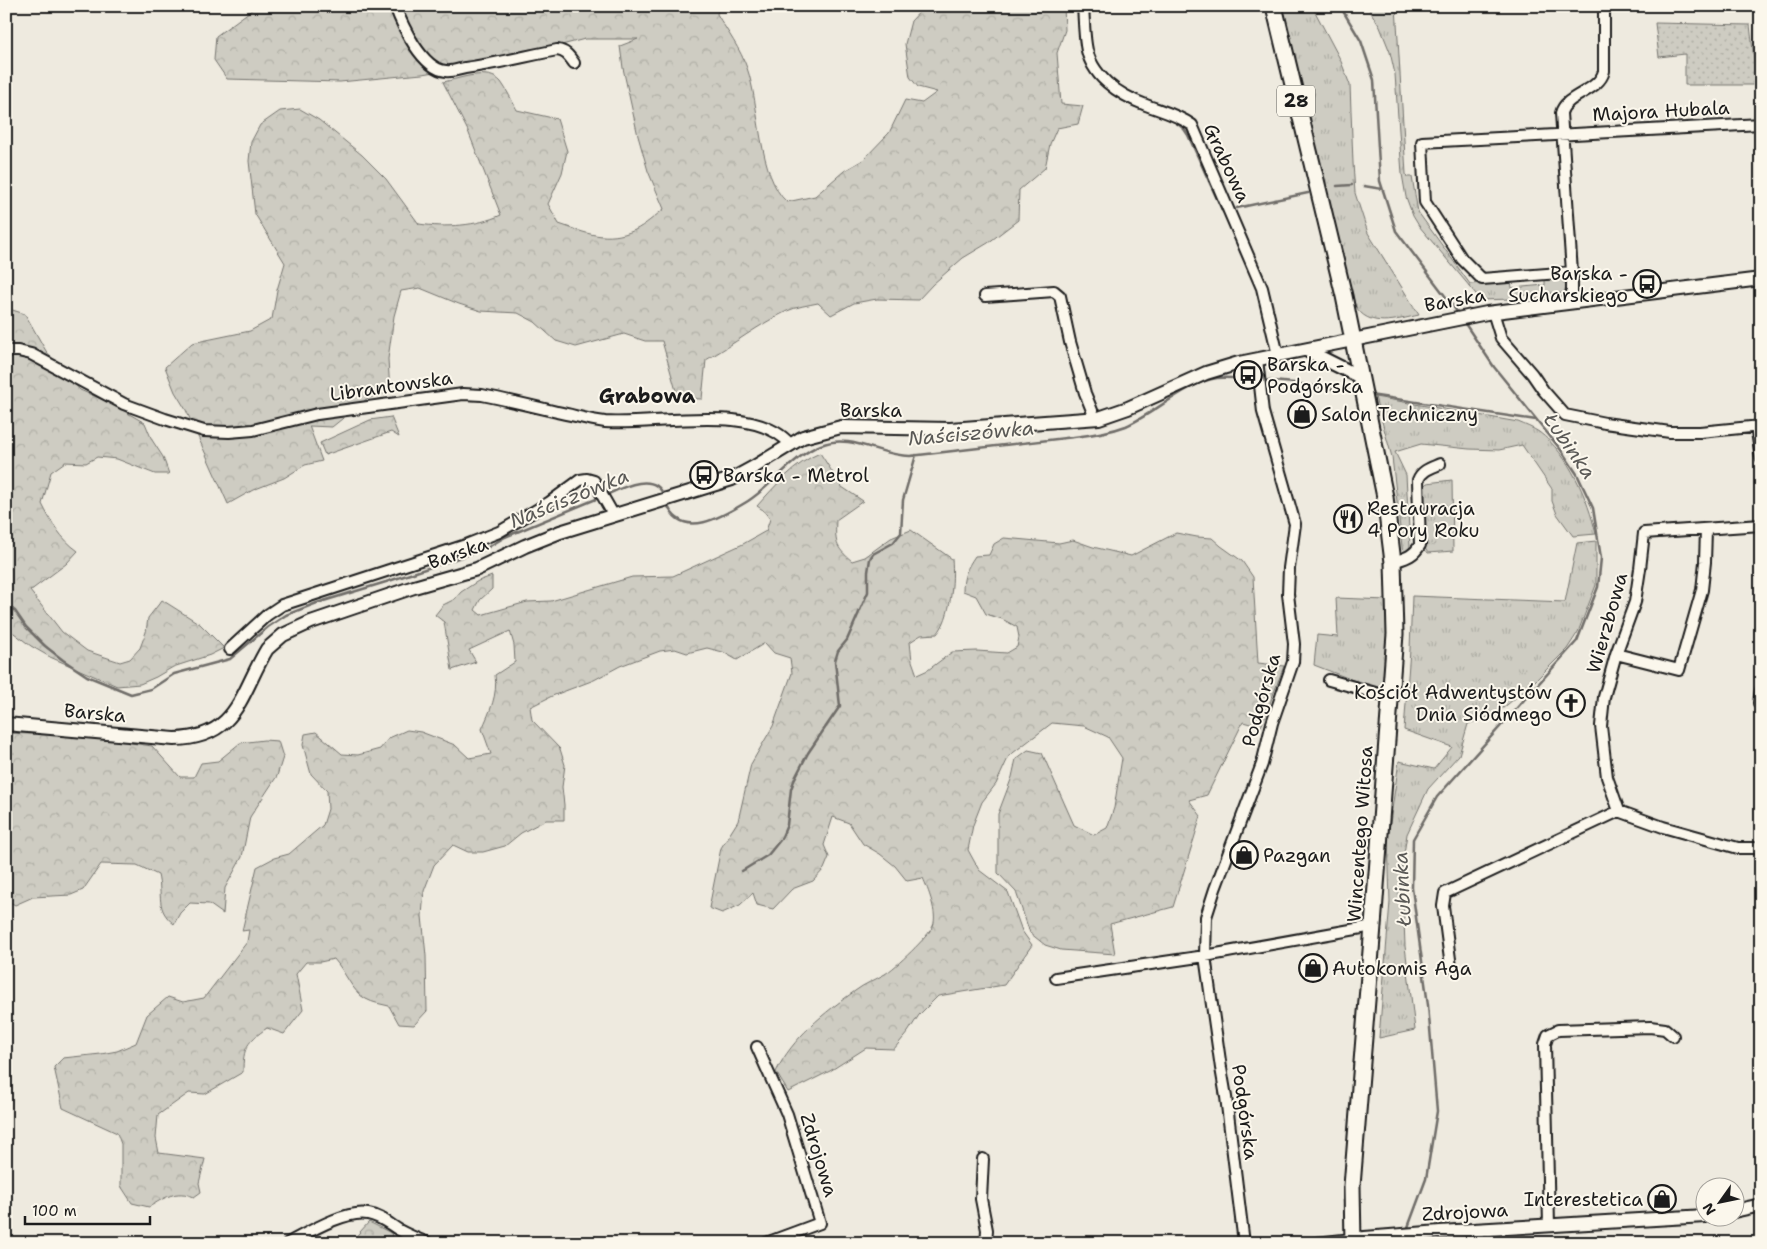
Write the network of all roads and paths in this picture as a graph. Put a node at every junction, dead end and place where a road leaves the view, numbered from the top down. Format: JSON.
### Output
{"nodes":[{"id":1,"x":395,"y":6,"type":"edge"},
{"id":2,"x":1083,"y":6,"type":"edge"},
{"id":3,"x":1274,"y":6,"type":"edge"},
{"id":4,"x":1604,"y":6,"type":"edge"},
{"id":5,"x":574,"y":63,"type":"dead end"},
{"id":6,"x":1761,"y":124,"type":"edge"},
{"id":7,"x":1563,"y":134,"type":"junction"},
{"id":8,"x":1572,"y":272,"type":"junction"},
{"id":9,"x":1761,"y":279,"type":"edge"},
{"id":10,"x":985,"y":296,"type":"dead end"},
{"id":11,"x":1572,"y":302,"type":"junction"},
{"id":12,"x":1490,"y":312,"type":"junction"},
{"id":13,"x":1353,"y":340,"type":"junction"},
{"id":14,"x":1306,"y":350,"type":"junction"},
{"id":15,"x":6,"y":351,"type":"edge"},
{"id":16,"x":1278,"y":355,"type":"junction"},
{"id":17,"x":1257,"y":359,"type":"junction"},
{"id":18,"x":1361,"y":381,"type":"junction"},
{"id":19,"x":1095,"y":418,"type":"junction"},
{"id":20,"x":1758,"y":426,"type":"edge"},
{"id":21,"x":790,"y":444,"type":"junction"},
{"id":22,"x":1761,"y":457,"type":"edge"},
{"id":23,"x":1440,"y":464,"type":"dead end"},
{"id":24,"x":611,"y":510,"type":"junction"},
{"id":25,"x":1761,"y":525,"type":"edge"},
{"id":26,"x":1706,"y":530,"type":"junction"},
{"id":27,"x":1393,"y":562,"type":"junction"},
{"id":28,"x":230,"y":649,"type":"dead end"},
{"id":29,"x":1616,"y":654,"type":"junction"},
{"id":30,"x":1329,"y":680,"type":"dead end"},
{"id":31,"x":1761,"y":690,"type":"edge"},
{"id":32,"x":1390,"y":698,"type":"junction"},
{"id":33,"x":1759,"y":703,"type":"dead end"},
{"id":34,"x":6,"y":724,"type":"edge"},
{"id":35,"x":1619,"y":811,"type":"junction"},
{"id":36,"x":1761,"y":848,"type":"edge"},
{"id":37,"x":1374,"y":926,"type":"junction"},
{"id":38,"x":1205,"y":956,"type":"junction"},
{"id":39,"x":1450,"y":967,"type":"dead end"},
{"id":40,"x":1056,"y":978,"type":"dead end"},
{"id":41,"x":1673,"y":1036,"type":"dead end"},
{"id":42,"x":757,"y":1047,"type":"dead end"},
{"id":43,"x":984,"y":1160,"type":"dead end"},
{"id":44,"x":1761,"y":1205,"type":"edge"},
{"id":45,"x":1744,"y":1209,"type":"edge"},
{"id":46,"x":1694,"y":1217,"type":"edge"},
{"id":47,"x":1549,"y":1226,"type":"junction"},
{"id":48,"x":1353,"y":1241,"type":"edge"},
{"id":49,"x":288,"y":1243,"type":"edge"},
{"id":50,"x":428,"y":1243,"type":"edge"},
{"id":51,"x":766,"y":1243,"type":"edge"},
{"id":52,"x":986,"y":1243,"type":"edge"},
{"id":53,"x":1244,"y":1243,"type":"edge"},
{"id":54,"x":1316,"y":1243,"type":"edge"}],
"edges":[{"from":1,"to":5,"type":"street"},
{"from":2,"to":16,"type":"street","name":"Grabowa"},
{"from":3,"to":13,"type":"main road","number":"28"},
{"from":4,"to":7,"type":"street"},
{"from":6,"to":7,"type":"street","name":"Majora Hubala"},
{"from":7,"to":8,"type":"street"},
{"from":7,"to":8,"type":"street","name":"Majora Hubala"},
{"from":8,"to":11,"type":"street"},
{"from":9,"to":11,"type":"street","name":"Barska"},
{"from":10,"to":19,"type":"street"},
{"from":11,"to":12,"type":"street","name":"Barska"},
{"from":12,"to":13,"type":"street","name":"Barska"},
{"from":12,"to":20,"type":"street"},
{"from":13,"to":14,"type":"street","name":"Barska"},
{"from":13,"to":18,"type":"main road","name":"Wincentego Witosa","number":"28"},
{"from":14,"to":16,"type":"street","name":"Barska"},
{"from":14,"to":18,"type":"street"},
{"from":15,"to":21,"type":"street","name":"Librantowska"},
{"from":16,"to":17,"type":"street","name":"Barska"},
{"from":17,"to":19,"type":"street","name":"Barska"},
{"from":17,"to":38,"type":"street","name":"Podgórska"},
{"from":18,"to":27,"type":"main road","name":"Wincentego Witosa","number":"28"},
{"from":19,"to":21,"type":"street","name":"Barska"},
{"from":20,"to":22,"type":"street"},
{"from":21,"to":24,"type":"street","name":"Barska"},
{"from":23,"to":27,"type":"street"},
{"from":24,"to":28,"type":"street"},
{"from":24,"to":34,"type":"street","name":"Barska"},
{"from":25,"to":26,"type":"street"},
{"from":26,"to":29,"type":"street","name":"Wierzbowa"},
{"from":26,"to":29,"type":"street"},
{"from":27,"to":32,"type":"main road","name":"Wincentego Witosa","number":"28"},
{"from":29,"to":35,"type":"street","name":"Wierzbowa"},
{"from":30,"to":32,"type":"street"},
{"from":31,"to":33,"type":"street"},
{"from":32,"to":37,"type":"main road","name":"Wincentego Witosa","number":"28"},
{"from":35,"to":36,"type":"street"},
{"from":35,"to":39,"type":"street"},
{"from":37,"to":38,"type":"street"},
{"from":37,"to":48,"type":"main road","name":"Wincentego Witosa","number":"28"},
{"from":38,"to":40,"type":"street"},
{"from":38,"to":53,"type":"street","name":"Podgórska"},
{"from":41,"to":47,"type":"street"},
{"from":42,"to":51,"type":"street","name":"Zdrojowa"},
{"from":43,"to":52,"type":"street"},
{"from":44,"to":45,"type":"street"},
{"from":46,"to":47,"type":"street","name":"Zdrojowa"},
{"from":47,"to":48,"type":"street","name":"Zdrojowa"},
{"from":48,"to":54,"type":"street","name":"Zdrojowa"},
{"from":49,"to":50,"type":"street"}]}
